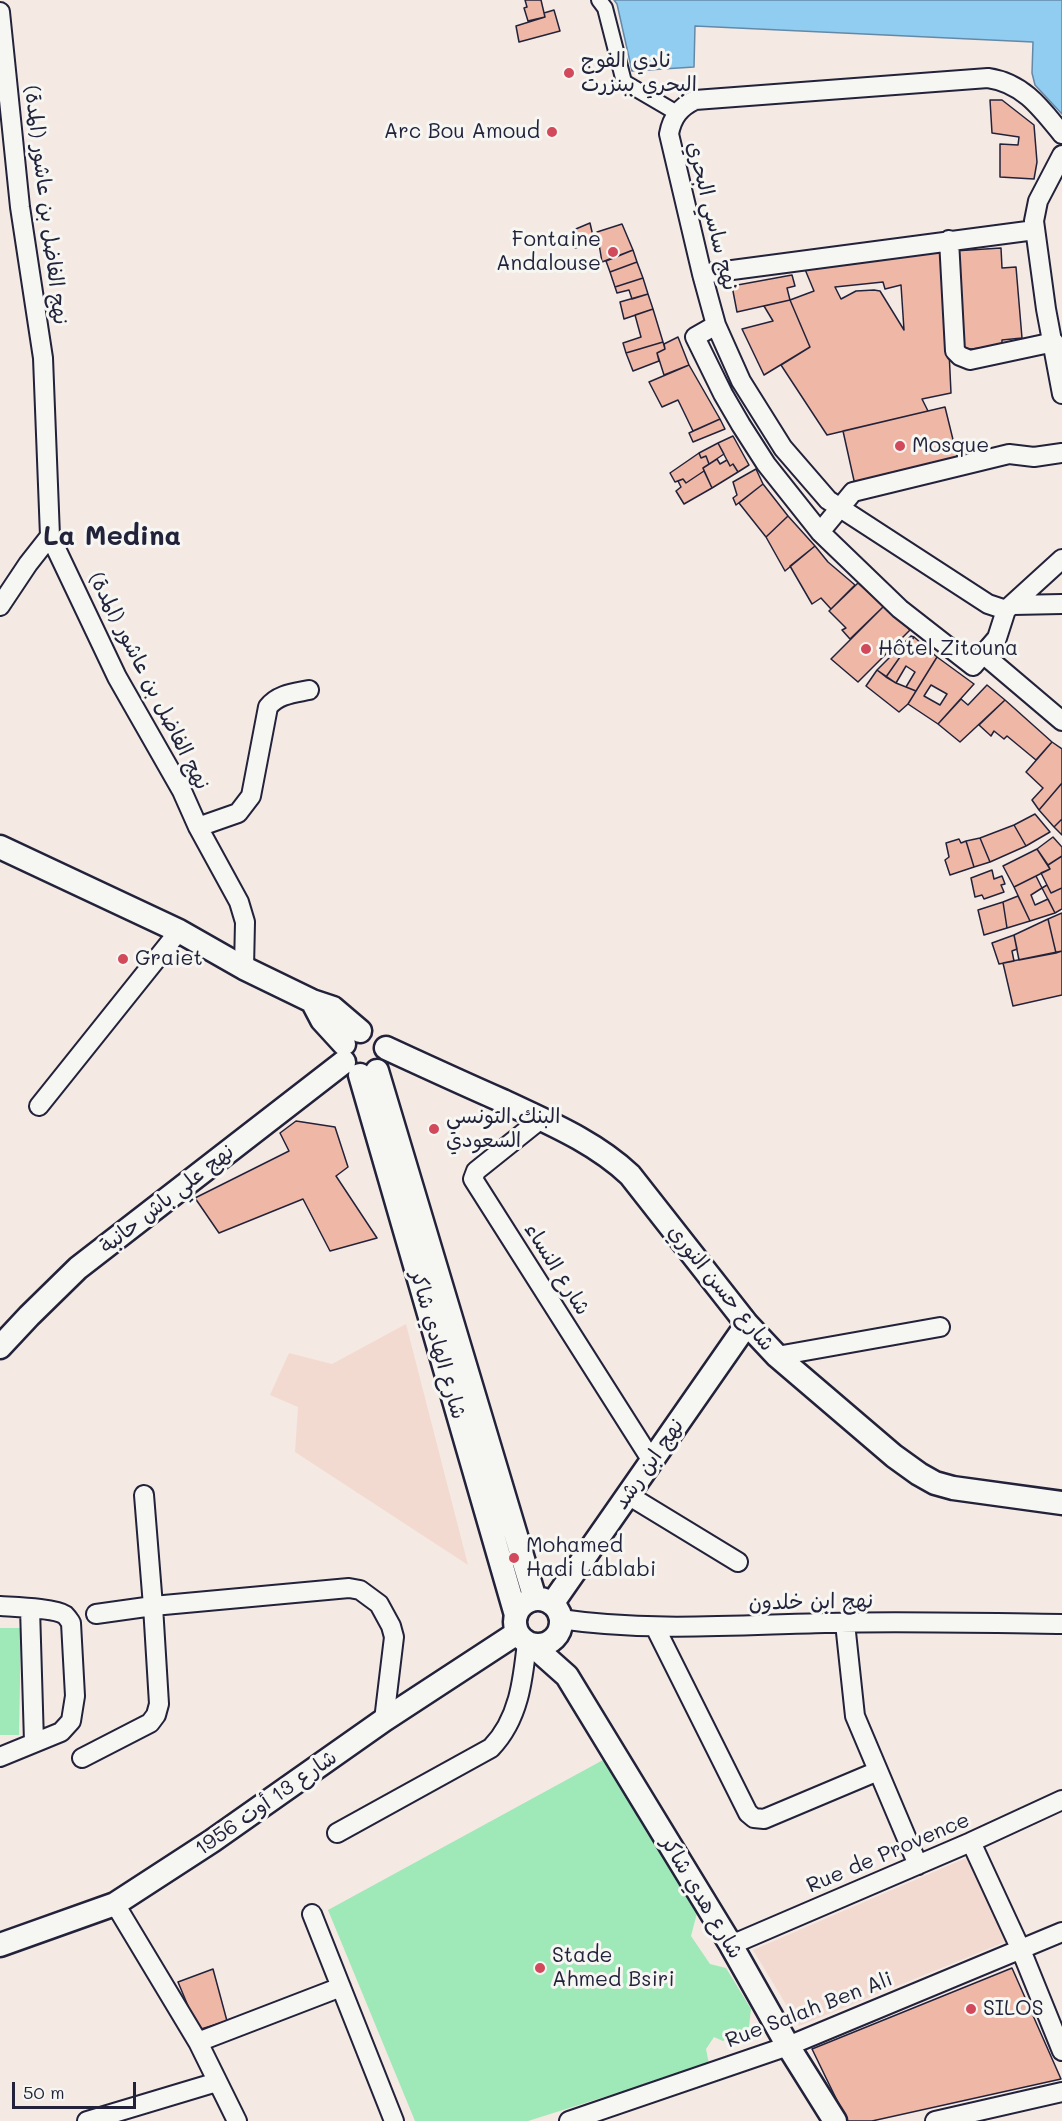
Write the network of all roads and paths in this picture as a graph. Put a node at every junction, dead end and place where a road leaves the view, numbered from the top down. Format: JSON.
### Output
{"nodes":[{"id":1,"x":599,"y":0,"type":"edge"},
{"id":2,"x":0,"y":12,"type":"edge"},
{"id":3,"x":678,"y":113,"type":"junction"},
{"id":4,"x":1062,"y":134,"type":"edge"},
{"id":5,"x":1062,"y":155,"type":"edge"},
{"id":6,"x":1035,"y":230,"type":"junction"},
{"id":7,"x":949,"y":240,"type":"junction"},
{"id":8,"x":702,"y":274,"type":"junction"},
{"id":9,"x":716,"y":325,"type":"junction"},
{"id":10,"x":1054,"y":342,"type":"junction"},
{"id":11,"x":1062,"y":394,"type":"edge"},
{"id":12,"x":1062,"y":453,"type":"edge"},
{"id":13,"x":838,"y":508,"type":"junction"},
{"id":14,"x":820,"y":532,"type":"junction"},
{"id":15,"x":50,"y":536,"type":"junction"},
{"id":16,"x":1061,"y":561,"type":"edge"},
{"id":17,"x":1062,"y":604,"type":"edge"},
{"id":18,"x":0,"y":606,"type":"edge"},
{"id":19,"x":1010,"y":607,"type":"junction"},
{"id":20,"x":978,"y":660,"type":"junction"},
{"id":21,"x":309,"y":690,"type":"dead end"},
{"id":22,"x":1062,"y":721,"type":"edge"},
{"id":23,"x":198,"y":827,"type":"junction"},
{"id":24,"x":0,"y":847,"type":"edge"},
{"id":25,"x":179,"y":931,"type":"junction"},
{"id":26,"x":244,"y":968,"type":"junction"},
{"id":27,"x":387,"y":1048,"type":"junction"},
{"id":28,"x":357,"y":1056,"type":"junction"},
{"id":29,"x":39,"y":1106,"type":"dead end"},
{"id":30,"x":541,"y":1119,"type":"junction"},
{"id":31,"x":747,"y":1324,"type":"junction"},
{"id":32,"x":940,"y":1327,"type":"dead end"},
{"id":33,"x":0,"y":1347,"type":"edge"},
{"id":34,"x":777,"y":1356,"type":"junction"},
{"id":35,"x":652,"y":1461,"type":"junction"},
{"id":36,"x":144,"y":1495,"type":"dead end"},
{"id":37,"x":628,"y":1495,"type":"junction"},
{"id":38,"x":1062,"y":1503,"type":"edge"},
{"id":39,"x":738,"y":1562,"type":"dead end"},
{"id":40,"x":0,"y":1606,"type":"edge"},
{"id":41,"x":153,"y":1606,"type":"junction"},
{"id":42,"x":30,"y":1608,"type":"junction"},
{"id":43,"x":552,"y":1613,"type":"junction"},
{"id":44,"x":96,"y":1614,"type":"dead end"},
{"id":45,"x":845,"y":1623,"type":"junction"},
{"id":46,"x":1062,"y":1623,"type":"edge"},
{"id":47,"x":656,"y":1627,"type":"junction"},
{"id":48,"x":523,"y":1634,"type":"junction"},
{"id":49,"x":567,"y":1676,"type":"junction"},
{"id":50,"x":384,"y":1720,"type":"junction"},
{"id":51,"x":34,"y":1742,"type":"junction"},
{"id":52,"x":0,"y":1757,"type":"edge"},
{"id":53,"x":82,"y":1758,"type":"dead end"},
{"id":54,"x":878,"y":1772,"type":"junction"},
{"id":55,"x":1062,"y":1800,"type":"edge"},
{"id":56,"x":337,"y":1833,"type":"dead end"},
{"id":57,"x":971,"y":1842,"type":"junction"},
{"id":58,"x":918,"y":1865,"type":"junction"},
{"id":59,"x":115,"y":1904,"type":"junction"},
{"id":60,"x":312,"y":1914,"type":"dead end"},
{"id":61,"x":1062,"y":1932,"type":"edge"},
{"id":62,"x":0,"y":1945,"type":"edge"},
{"id":63,"x":731,"y":1945,"type":"junction"},
{"id":64,"x":1021,"y":1950,"type":"junction"},
{"id":65,"x":341,"y":1987,"type":"junction"},
{"id":66,"x":198,"y":2042,"type":"junction"},
{"id":67,"x":1061,"y":2043,"type":"edge"},
{"id":68,"x":788,"y":2046,"type":"junction"},
{"id":69,"x":217,"y":2082,"type":"junction"},
{"id":70,"x":1062,"y":2092,"type":"edge"},
{"id":71,"x":87,"y":2121,"type":"edge"},
{"id":72,"x":237,"y":2121,"type":"edge"},
{"id":73,"x":394,"y":2121,"type":"edge"},
{"id":74,"x":569,"y":2121,"type":"edge"},
{"id":75,"x":835,"y":2121,"type":"edge"},
{"id":76,"x":935,"y":2121,"type":"edge"}],
"edges":[{"from":1,"to":3,"type":"street"},
{"from":2,"to":15,"type":"street","name":"نهج الفاضل بن عاشور (المدة)"},
{"from":3,"to":4,"type":"street"},
{"from":3,"to":8,"type":"street","name":"نهج ساسي البحري"},
{"from":5,"to":6,"type":"street"},
{"from":6,"to":7,"type":"street"},
{"from":6,"to":10,"type":"street"},
{"from":7,"to":8,"type":"street"},
{"from":7,"to":10,"type":"street"},
{"from":8,"to":9,"type":"street","name":"نهج ساسي البحري"},
{"from":9,"to":13,"type":"street","name":"نهج ساسي البحري"},
{"from":9,"to":14,"type":"street"},
{"from":10,"to":11,"type":"street"},
{"from":12,"to":13,"type":"street"},
{"from":13,"to":14,"type":"street"},
{"from":13,"to":19,"type":"street","name":"نهج ساسي البحري"},
{"from":14,"to":20,"type":"street"},
{"from":15,"to":18,"type":"street"},
{"from":15,"to":23,"type":"street","name":"نهج الفاضل بن عاشور (المدة)"},
{"from":16,"to":19,"type":"street"},
{"from":17,"to":19,"type":"street"},
{"from":19,"to":20,"type":"street"},
{"from":20,"to":22,"type":"street"},
{"from":21,"to":23,"type":"street"},
{"from":23,"to":26,"type":"street","name":"نهج الفاضل بن عاشور (المدة)"},
{"from":24,"to":25,"type":"street","name":"شارع حسن النوري"},
{"from":25,"to":26,"type":"street","name":"شارع حسن النوري"},
{"from":25,"to":29,"type":"street"},
{"from":26,"to":28,"type":"street","name":"شارع حسن النوري"},
{"from":27,"to":28,"type":"street"},
{"from":27,"to":28,"type":"street","name":"شارع حسن النوري"},
{"from":27,"to":30,"type":"street","name":"شارع حسن النوري"},
{"from":28,"to":33,"type":"street","name":"نهج علي باش حانبة"},
{"from":28,"to":43,"type":"street","name":"شارع الهادي شاكر"},
{"from":28,"to":48,"type":"street","name":"شارع الهادي شاكر"},
{"from":30,"to":31,"type":"street","name":"شارع حسن النوري"},
{"from":30,"to":35,"type":"street","name":"شارع النساء"},
{"from":31,"to":34,"type":"street","name":"شارع حسن النوري"},
{"from":31,"to":35,"type":"street","name":"نهج ابن رشد"},
{"from":32,"to":34,"type":"street"},
{"from":34,"to":38,"type":"street","name":"شارع حسن النوري"},
{"from":35,"to":37,"type":"street","name":"نهج ابن رشد"},
{"from":36,"to":41,"type":"street"},
{"from":37,"to":39,"type":"street"},
{"from":37,"to":43,"type":"street","name":"نهج ابن رشد"},
{"from":40,"to":42,"type":"street"},
{"from":41,"to":44,"type":"street"},
{"from":41,"to":50,"type":"street"},
{"from":41,"to":53,"type":"street"},
{"from":42,"to":51,"type":"street"},
{"from":42,"to":51,"type":"street"},
{"from":43,"to":47,"type":"street","name":"نهج ابن خلدون"},
{"from":43,"to":48,"type":"street"},
{"from":43,"to":48,"type":"street"},
{"from":43,"to":49,"type":"street","name":"شارع الهادي شاكر"},
{"from":45,"to":46,"type":"street","name":"نهج ابن خلدون"},
{"from":45,"to":47,"type":"street","name":"نهج ابن خلدون"},
{"from":45,"to":54,"type":"street"},
{"from":47,"to":54,"type":"street"},
{"from":48,"to":49,"type":"street"},
{"from":48,"to":50,"type":"street","name":"شارع 13 أوت 1956"},
{"from":48,"to":56,"type":"street"},
{"from":49,"to":63,"type":"street","name":"شارع هدي شاكر"},
{"from":50,"to":59,"type":"street","name":"شارع 13 أوت 1956"},
{"from":51,"to":52,"type":"street"},
{"from":54,"to":58,"type":"street"},
{"from":55,"to":57,"type":"street","name":"Rue de Provence"},
{"from":57,"to":58,"type":"street","name":"Rue de Provence"},
{"from":57,"to":64,"type":"street"},
{"from":58,"to":63,"type":"street","name":"Rue de Provence"},
{"from":59,"to":62,"type":"street","name":"شارع 13 أوت 1956"},
{"from":59,"to":66,"type":"street"},
{"from":60,"to":65,"type":"street"},
{"from":61,"to":64,"type":"street","name":"Rue Salah Ben Ali"},
{"from":63,"to":68,"type":"street","name":"شارع هدي شاكر"},
{"from":64,"to":67,"type":"street"},
{"from":64,"to":68,"type":"street","name":"Rue Salah Ben Ali"},
{"from":65,"to":66,"type":"street"},
{"from":65,"to":73,"type":"street"},
{"from":66,"to":69,"type":"street"},
{"from":68,"to":74,"type":"street","name":"Rue Salah Ben Ali"},
{"from":68,"to":75,"type":"street","name":"شارع هدي شاكر"},
{"from":69,"to":71,"type":"street"},
{"from":69,"to":72,"type":"street"},
{"from":70,"to":76,"type":"street"}]}
